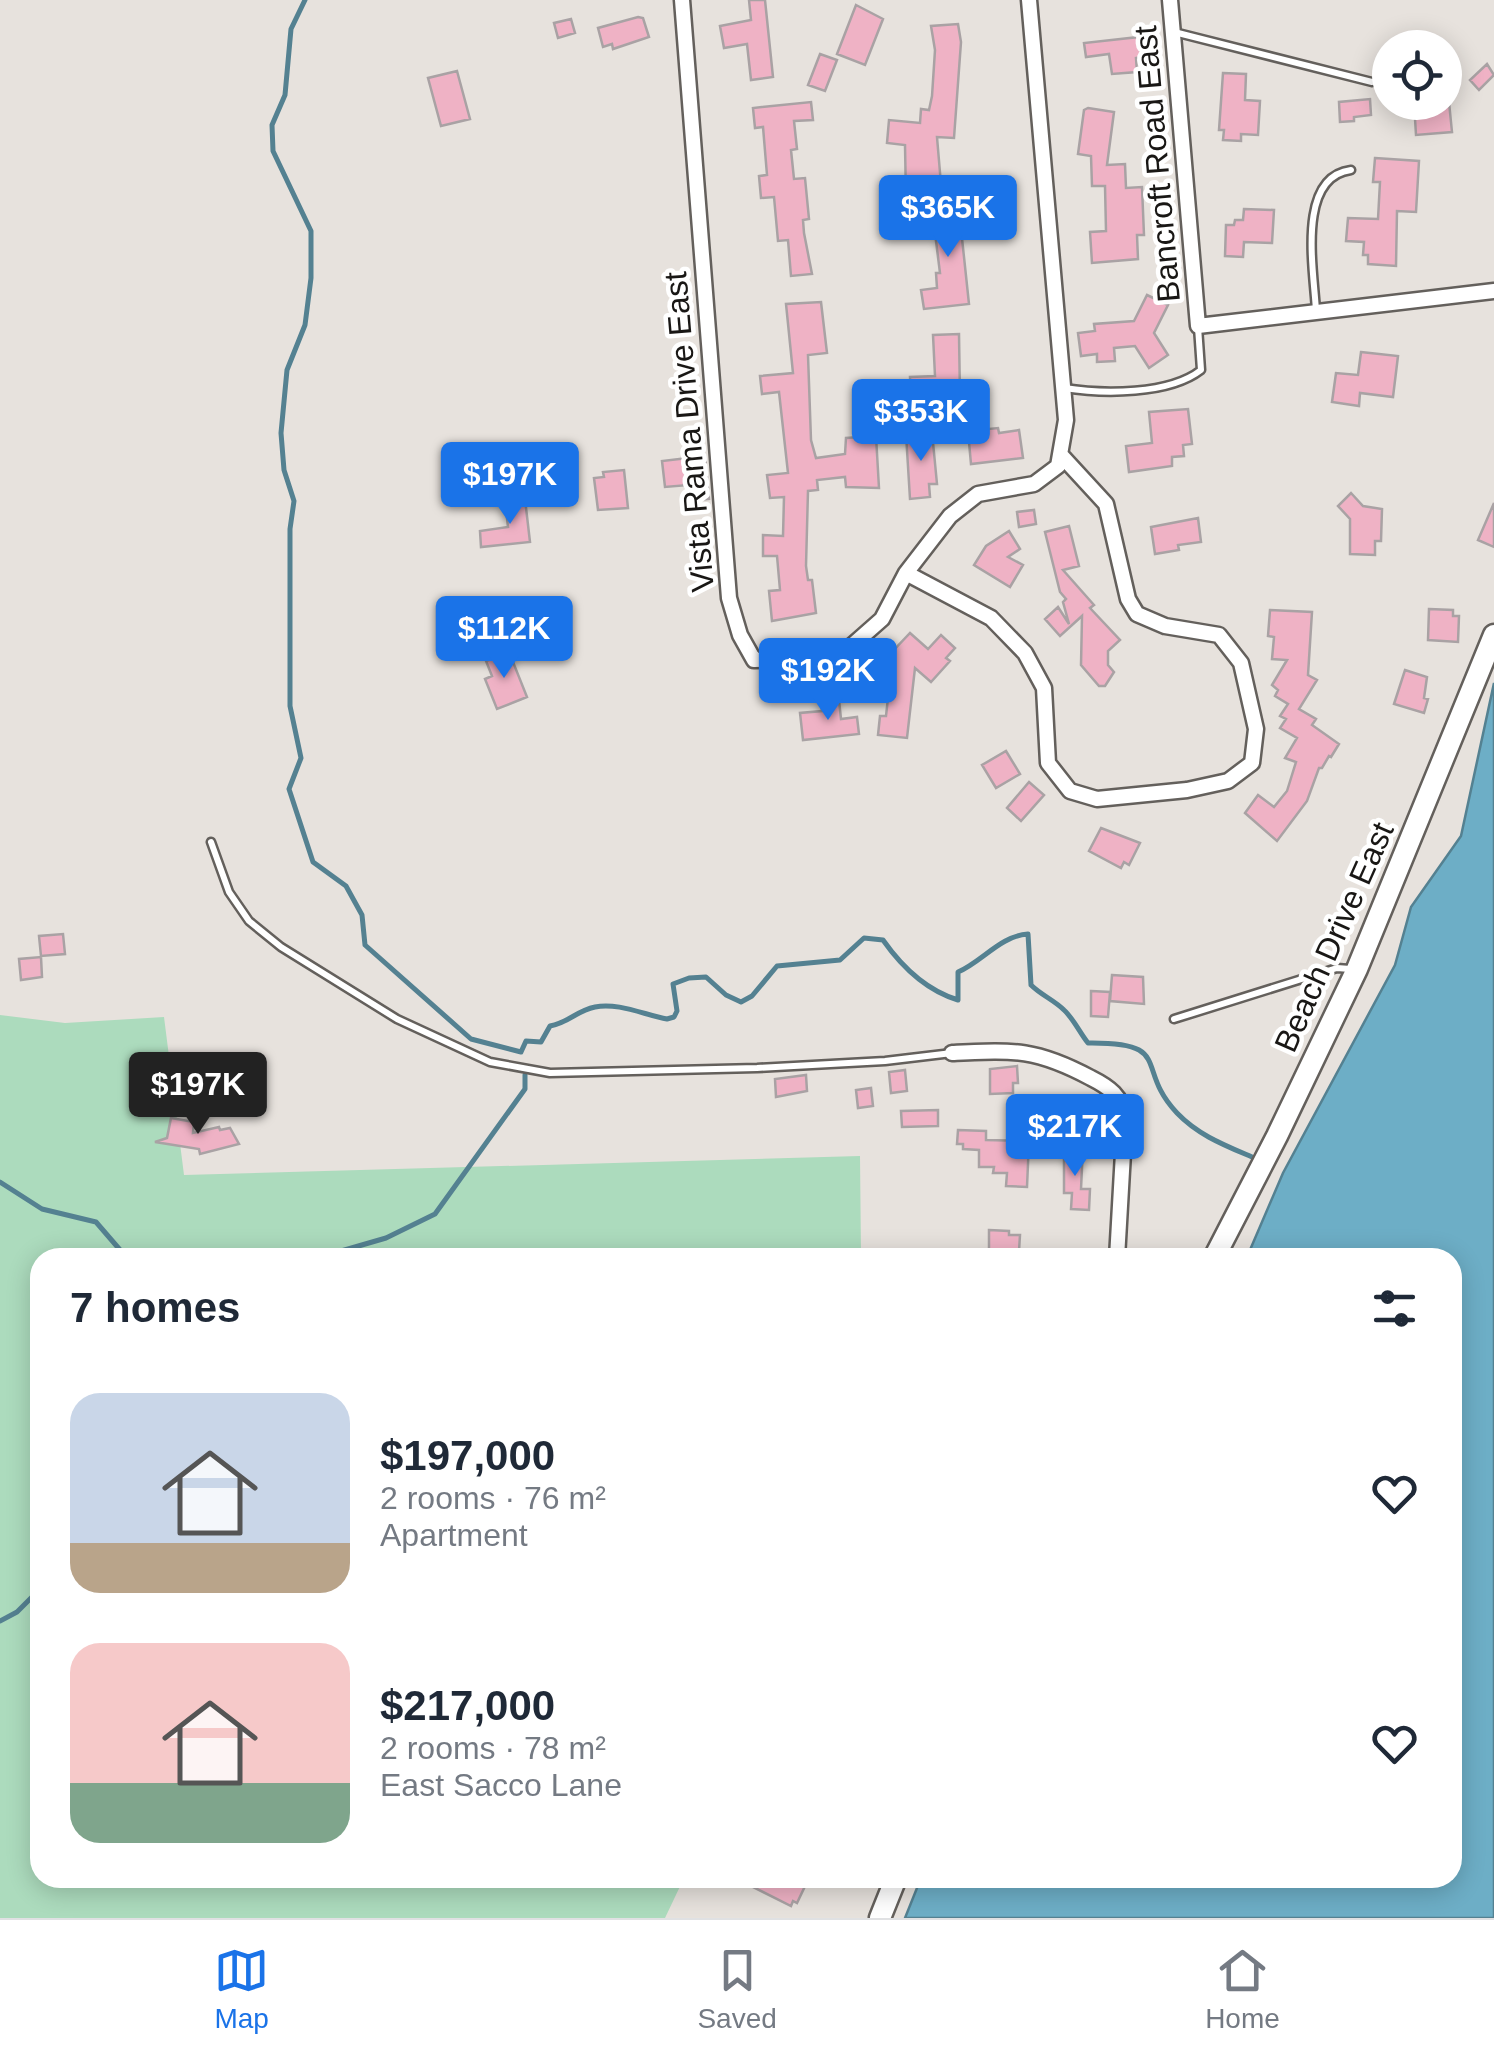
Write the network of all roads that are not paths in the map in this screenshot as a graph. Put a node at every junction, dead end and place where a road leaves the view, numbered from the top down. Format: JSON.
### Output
{"nodes":[{"id":1,"x":682,"y":0,"type":"edge"},
{"id":2,"x":1029,"y":0,"type":"edge"},
{"id":3,"x":1170,"y":0,"type":"edge"},
{"id":4,"x":1173,"y":32,"type":"junction"},
{"id":5,"x":1372,"y":82,"type":"dead end"},
{"id":6,"x":1352,"y":170,"type":"dead end"},
{"id":7,"x":1494,"y":292,"type":"edge"},
{"id":8,"x":1316,"y":312,"type":"junction"},
{"id":9,"x":1198,"y":326,"type":"junction"},
{"id":10,"x":1064,"y":388,"type":"junction"},
{"id":11,"x":1060,"y":454,"type":"junction"},
{"id":12,"x":906,"y":573,"type":"junction"},
{"id":13,"x":1494,"y":635,"type":"edge"},
{"id":14,"x":211,"y":842,"type":"dead end"},
{"id":15,"x":1356,"y":969,"type":"junction"},
{"id":16,"x":1174,"y":1019,"type":"dead end"},
{"id":17,"x":952,"y":1053,"type":"joint"},
{"id":18,"x":1117,"y":1248,"type":"edge"},
{"id":19,"x":1219,"y":1248,"type":"edge"},
{"id":20,"x":892,"y":1888,"type":"edge"},
{"id":21,"x":880,"y":1918,"type":"edge"}],
"edges":[{"from":1,"to":12,"type":"street","name":"Vista Rama Drive East"},
{"from":2,"to":10,"type":"street"},
{"from":3,"to":4,"type":"street","name":"Bancroft Road East"},
{"from":4,"to":5,"type":"lane"},
{"from":4,"to":9,"type":"street","name":"Bancroft Road East"},
{"from":6,"to":8,"type":"lane"},
{"from":7,"to":8,"type":"street","name":"Bancroft Road East"},
{"from":8,"to":9,"type":"street","name":"Bancroft Road East"},
{"from":9,"to":10,"type":"lane"},
{"from":10,"to":11,"type":"street"},
{"from":11,"to":12,"type":"street","name":"Vista Rama Drive East"},
{"from":11,"to":12,"type":"street"},
{"from":13,"to":15,"type":"main road","name":"Beach Drive East"},
{"from":14,"to":17,"type":"lane"},
{"from":15,"to":16,"type":"lane"},
{"from":15,"to":19,"type":"main road","name":"Beach Drive East"},
{"from":17,"to":18,"type":"street"},
{"from":20,"to":21,"type":"main road"}]}
